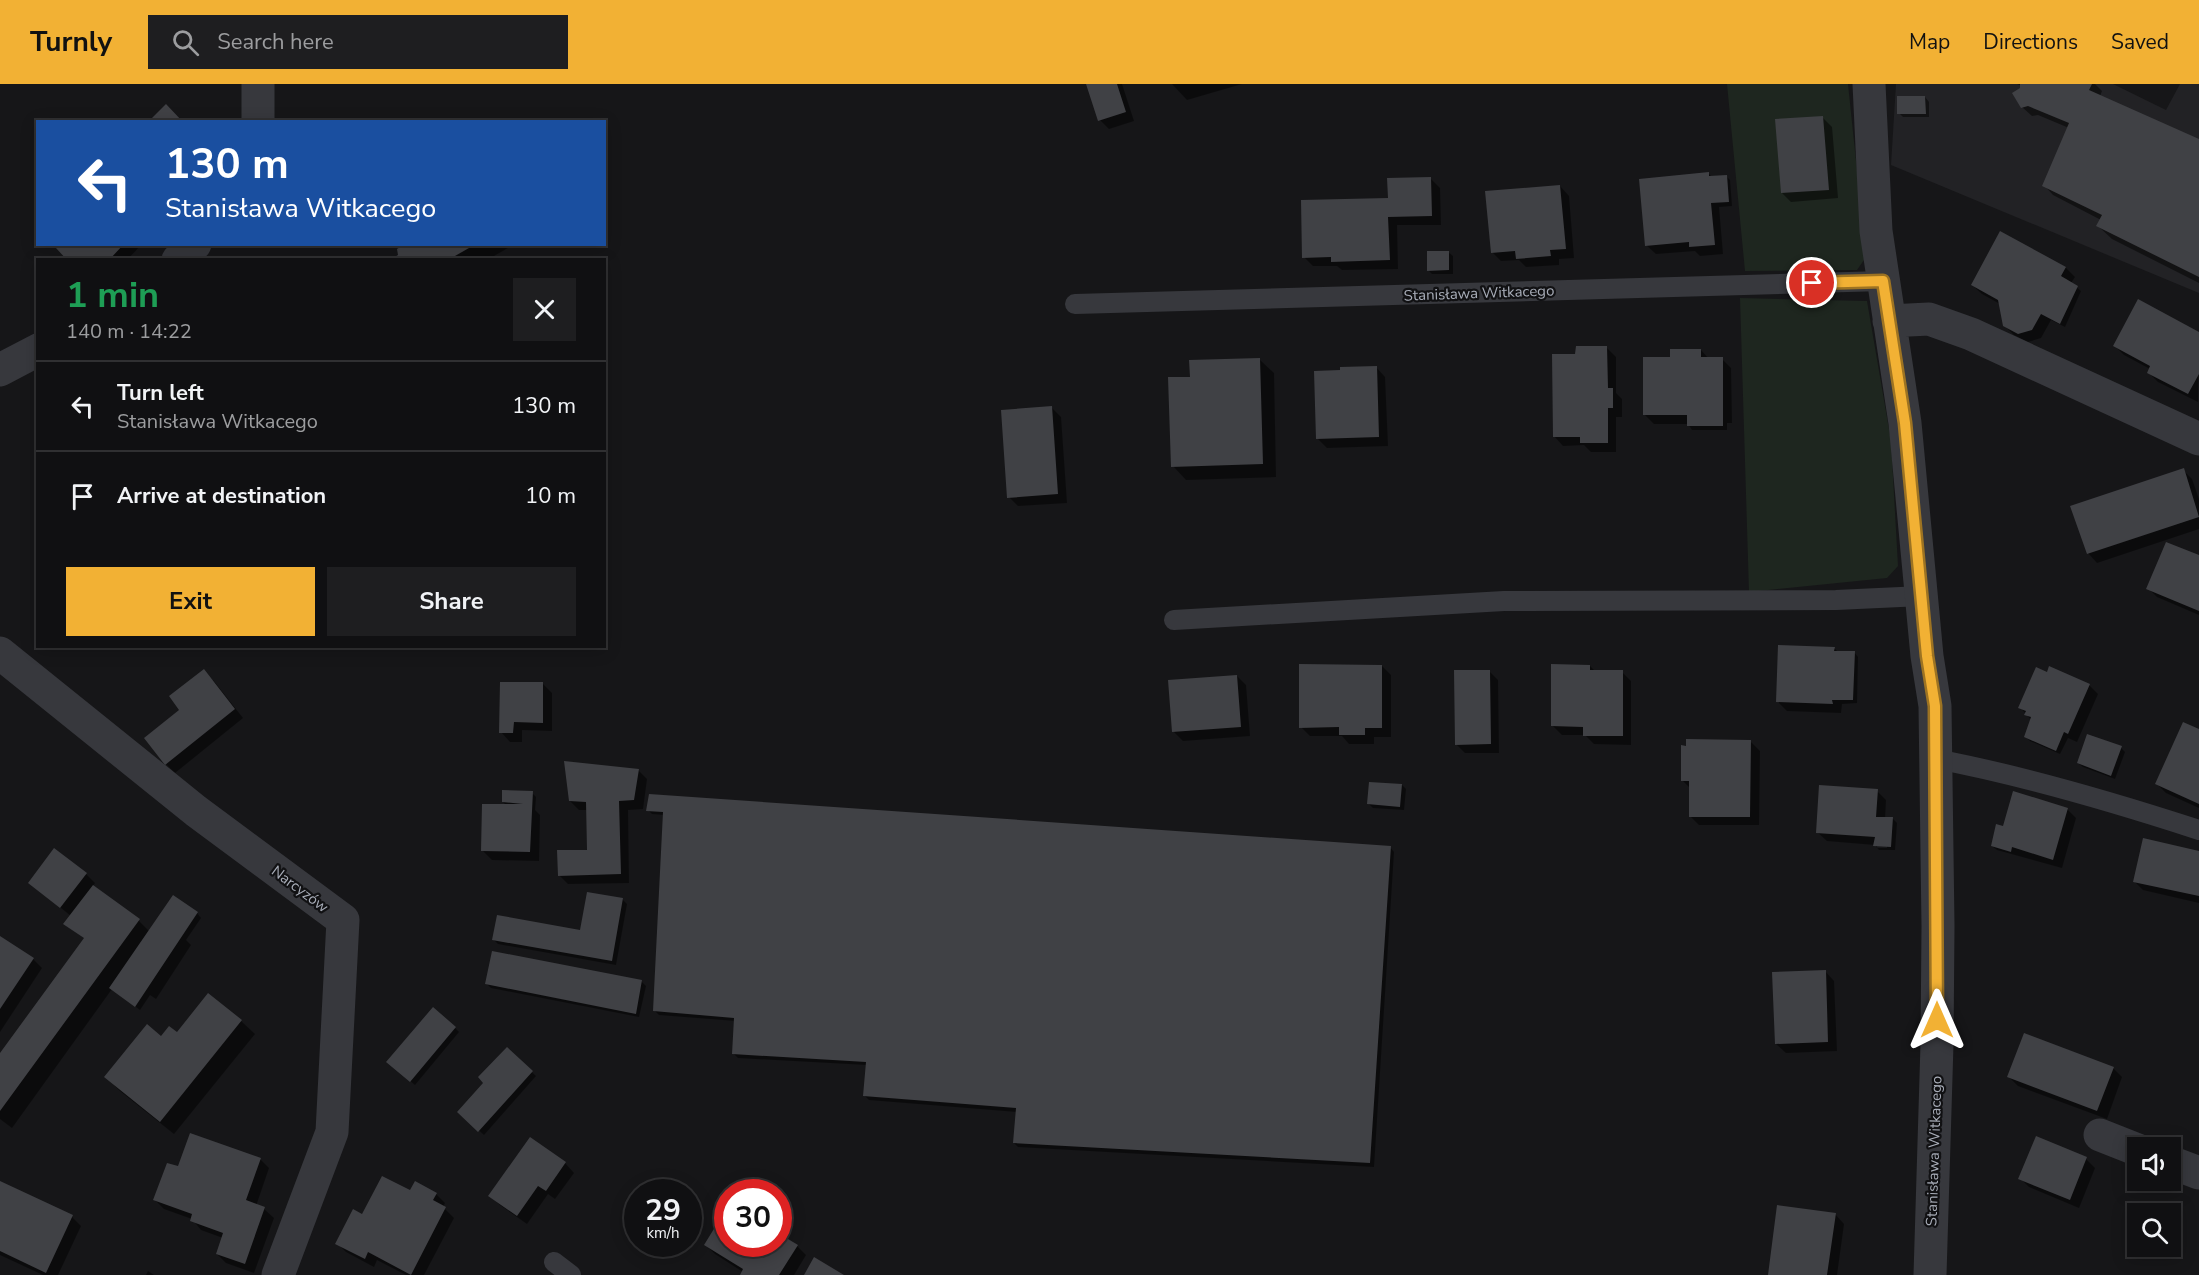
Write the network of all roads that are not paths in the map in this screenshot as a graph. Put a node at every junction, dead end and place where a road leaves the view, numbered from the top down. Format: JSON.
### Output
{"nodes":[{"id":1,"x":258,"y":84,"type":"edge"},
{"id":2,"x":1869,"y":84,"type":"edge"},
{"id":3,"x":258,"y":120,"type":"edge"},
{"id":4,"x":193,"y":246,"type":"edge"},
{"id":5,"x":180,"y":258,"type":"edge"},
{"id":6,"x":1883,"y":281,"type":"junction"},
{"id":7,"x":1075,"y":304,"type":"dead end"},
{"id":8,"x":1889,"y":321,"type":"junction"},
{"id":9,"x":36,"y":351,"type":"edge"},
{"id":10,"x":0,"y":370,"type":"edge"},
{"id":11,"x":2199,"y":439,"type":"edge"},
{"id":12,"x":1922,"y":596,"type":"junction"},
{"id":13,"x":1174,"y":620,"type":"dead end"},
{"id":14,"x":0,"y":653,"type":"edge"},
{"id":15,"x":1936,"y":759,"type":"junction"},
{"id":16,"x":2199,"y":830,"type":"edge"},
{"id":17,"x":2100,"y":1135,"type":"dead end"},
{"id":18,"x":2127,"y":1145,"type":"edge"},
{"id":19,"x":2181,"y":1166,"type":"edge"},
{"id":20,"x":2199,"y":1173,"type":"edge"},
{"id":21,"x":554,"y":1262,"type":"dead end"},
{"id":22,"x":278,"y":1275,"type":"edge"},
{"id":23,"x":572,"y":1275,"type":"edge"},
{"id":24,"x":1930,"y":1275,"type":"edge"}],
"edges":[{"from":1,"to":3,"type":"street"},
{"from":2,"to":6,"type":"street","name":"Stanisława Witkacego"},
{"from":4,"to":5,"type":"street"},
{"from":6,"to":7,"type":"lane","name":"Stanisława Witkacego"},
{"from":6,"to":8,"type":"street","name":"Stanisława Witkacego"},
{"from":8,"to":11,"type":"street"},
{"from":8,"to":12,"type":"street","name":"Stanisława Witkacego"},
{"from":9,"to":10,"type":"street"},
{"from":12,"to":13,"type":"lane"},
{"from":12,"to":15,"type":"street","name":"Stanisława Witkacego"},
{"from":14,"to":22,"type":"street","name":"Narcyzów"},
{"from":15,"to":16,"type":"lane"},
{"from":15,"to":24,"type":"street","name":"Stanisława Witkacego"},
{"from":17,"to":18,"type":"street"},
{"from":19,"to":20,"type":"street"},
{"from":21,"to":23,"type":"lane"}]}
